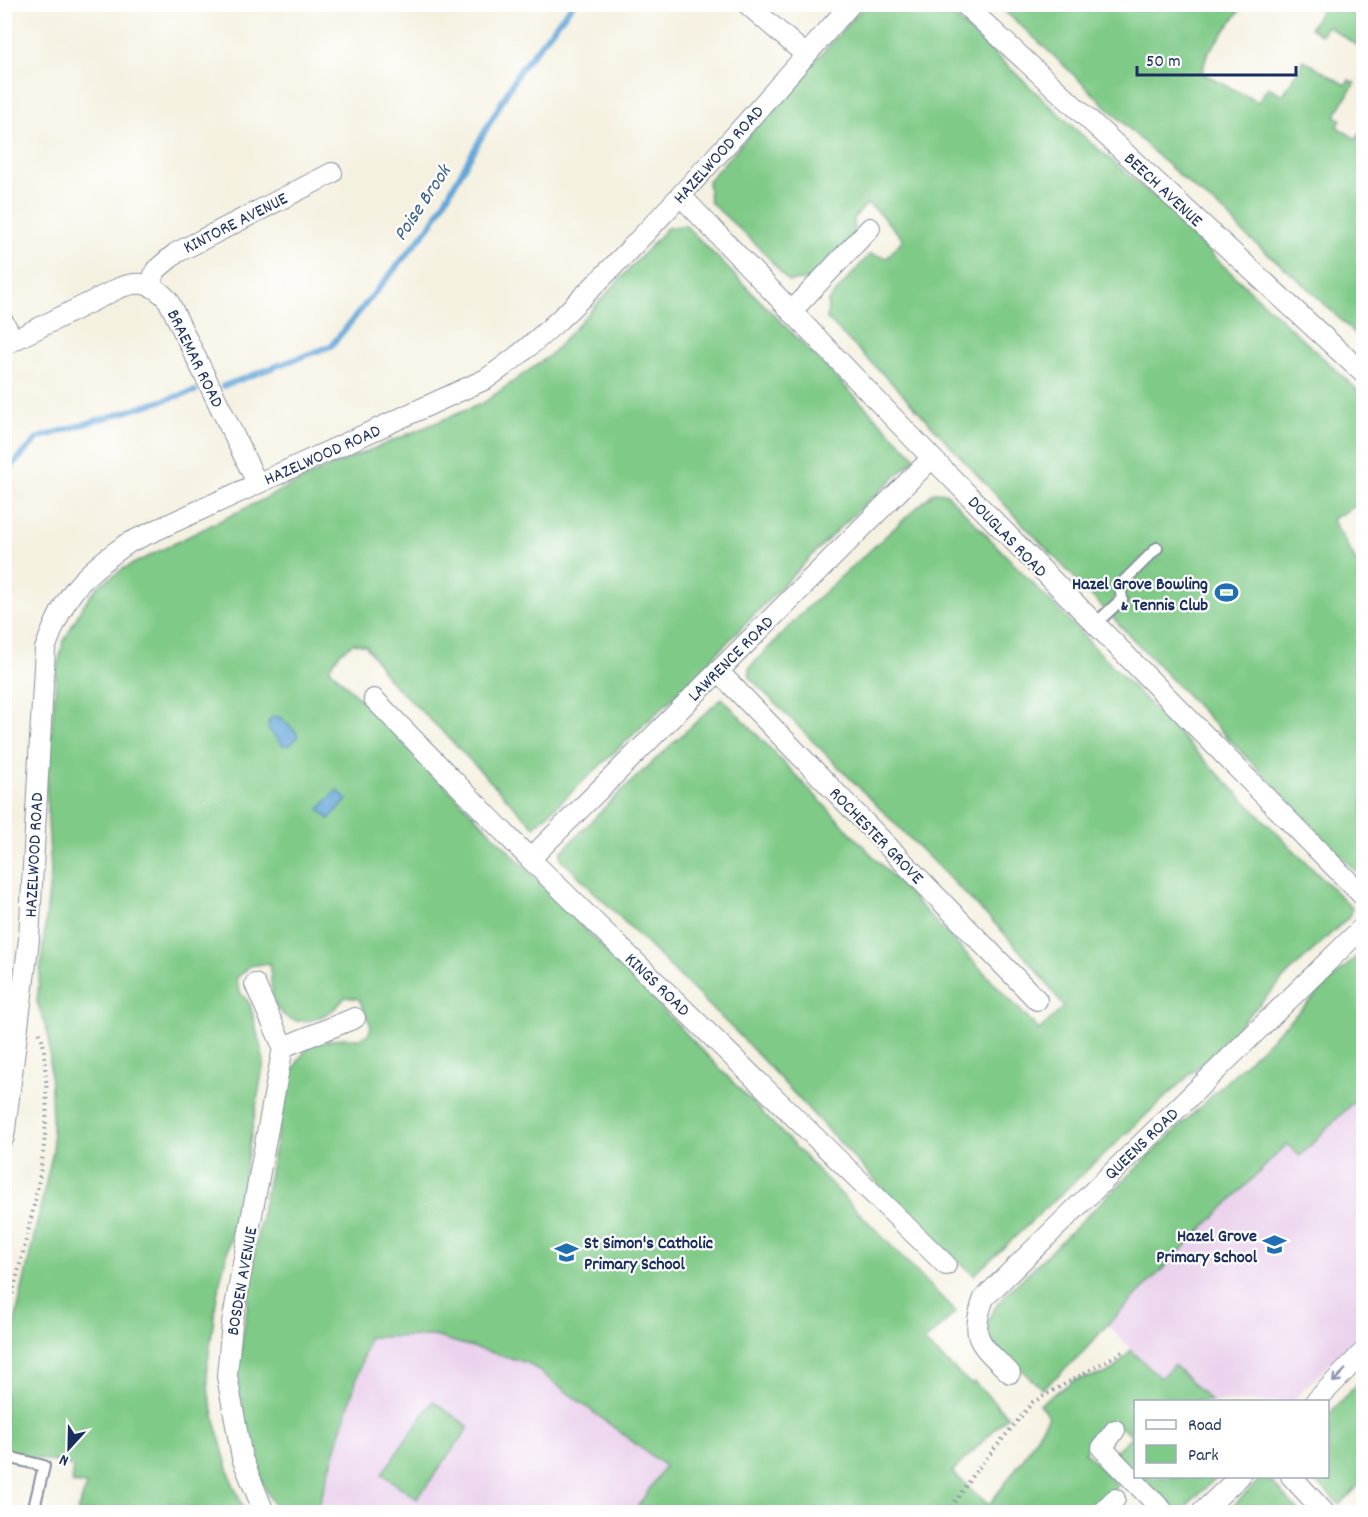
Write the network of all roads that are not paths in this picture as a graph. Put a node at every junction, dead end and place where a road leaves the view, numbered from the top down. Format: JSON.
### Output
{"nodes":[{"id":1,"x":747,"y":4,"type":"edge"},
{"id":2,"x":851,"y":4,"type":"edge"},
{"id":3,"x":964,"y":4,"type":"edge"},
{"id":4,"x":806,"y":55,"type":"junction"},
{"id":5,"x":332,"y":173,"type":"dead end"},
{"id":6,"x":681,"y":196,"type":"junction"},
{"id":7,"x":870,"y":228,"type":"dead end"},
{"id":8,"x":150,"y":285,"type":"junction"},
{"id":9,"x":791,"y":312,"type":"junction"},
{"id":10,"x":4,"y":323,"type":"edge"},
{"id":11,"x":9,"y":343,"type":"edge"},
{"id":12,"x":1364,"y":374,"type":"edge"},
{"id":13,"x":932,"y":458,"type":"junction"},
{"id":14,"x":257,"y":483,"type":"junction"},
{"id":15,"x":1157,"y":548,"type":"dead end"},
{"id":16,"x":1095,"y":625,"type":"junction"},
{"id":17,"x":718,"y":671,"type":"junction"},
{"id":18,"x":374,"y":699,"type":"dead end"},
{"id":19,"x":530,"y":859,"type":"junction"},
{"id":20,"x":1364,"y":897,"type":"edge"},
{"id":21,"x":1364,"y":926,"type":"edge"},
{"id":22,"x":255,"y":984,"type":"dead end"},
{"id":23,"x":1037,"y":1000,"type":"dead end"},
{"id":24,"x":355,"y":1018,"type":"dead end"},
{"id":25,"x":283,"y":1047,"type":"junction"},
{"id":26,"x":4,"y":1137,"type":"edge"},
{"id":27,"x":946,"y":1265,"type":"dead end"},
{"id":28,"x":1364,"y":1352,"type":"edge"},
{"id":29,"x":1010,"y":1373,"type":"dead end"},
{"id":30,"x":1316,"y":1400,"type":"edge"},
{"id":31,"x":1115,"y":1430,"type":"dead end"},
{"id":32,"x":4,"y":1456,"type":"edge"},
{"id":33,"x":1238,"y":1478,"type":"edge"},
{"id":34,"x":1293,"y":1478,"type":"edge"},
{"id":35,"x":33,"y":1512,"type":"edge"},
{"id":36,"x":263,"y":1512,"type":"edge"},
{"id":37,"x":359,"y":1512,"type":"edge"},
{"id":38,"x":377,"y":1512,"type":"edge"},
{"id":39,"x":1164,"y":1512,"type":"edge"},
{"id":40,"x":1202,"y":1512,"type":"edge"},
{"id":41,"x":1324,"y":1512,"type":"edge"}],
"edges":[{"from":1,"to":4,"type":"street"},
{"from":2,"to":4,"type":"street","name":"HAZELWOOD ROAD"},
{"from":3,"to":12,"type":"street","name":"BEECH AVENUE"},
{"from":4,"to":6,"type":"street","name":"HAZELWOOD ROAD"},
{"from":5,"to":8,"type":"street","name":"KINTORE AVENUE"},
{"from":6,"to":9,"type":"street","name":"DOUGLAS ROAD"},
{"from":6,"to":14,"type":"street","name":"HAZELWOOD ROAD"},
{"from":7,"to":9,"type":"street"},
{"from":8,"to":11,"type":"street"},
{"from":8,"to":14,"type":"street","name":"BRAEMAR ROAD"},
{"from":9,"to":13,"type":"street","name":"DOUGLAS ROAD"},
{"from":10,"to":11,"type":"street"},
{"from":13,"to":16,"type":"street","name":"DOUGLAS ROAD"},
{"from":13,"to":17,"type":"street","name":"LAWRENCE ROAD"},
{"from":14,"to":26,"type":"street","name":"HAZELWOOD ROAD"},
{"from":15,"to":16,"type":"lane"},
{"from":16,"to":20,"type":"street","name":"DOUGLAS ROAD"},
{"from":17,"to":19,"type":"street","name":"LAWRENCE ROAD"},
{"from":17,"to":23,"type":"street","name":"ROCHESTER GROVE"},
{"from":18,"to":19,"type":"street","name":"KINGS ROAD"},
{"from":19,"to":27,"type":"street","name":"KINGS ROAD"},
{"from":21,"to":29,"type":"street","name":"QUEENS ROAD"},
{"from":22,"to":25,"type":"street"},
{"from":24,"to":25,"type":"street"},
{"from":25,"to":36,"type":"street","name":"BOSDEN AVENUE"},
{"from":28,"to":30,"type":"street","one_way":true},
{"from":31,"to":39,"type":"street"},
{"from":32,"to":35,"type":"lane"},
{"from":33,"to":40,"type":"street"},
{"from":34,"to":41,"type":"street"},
{"from":37,"to":38,"type":"lane"}]}
